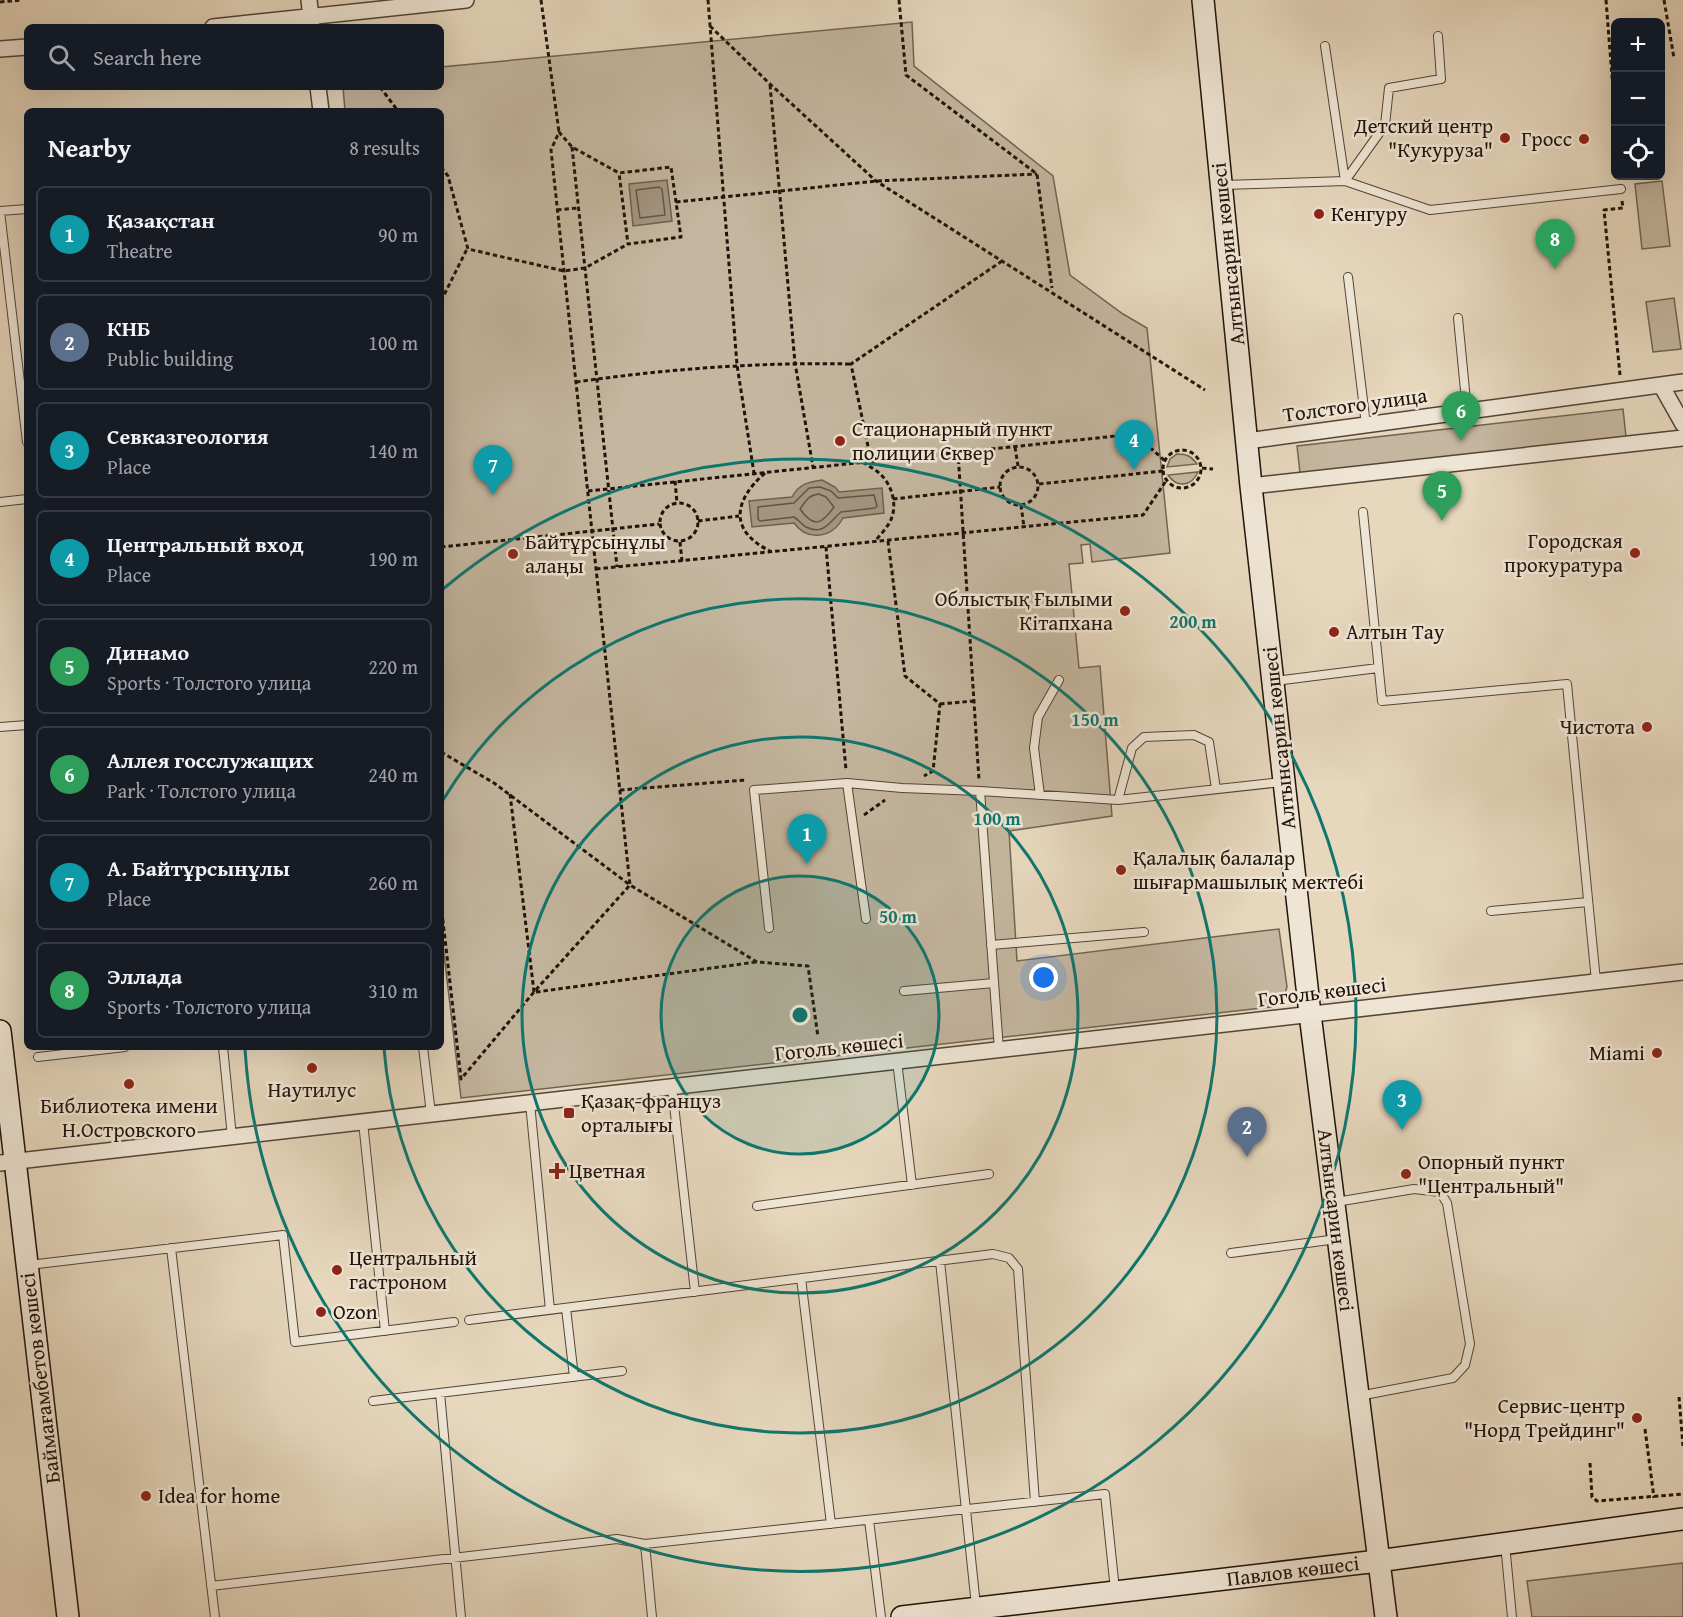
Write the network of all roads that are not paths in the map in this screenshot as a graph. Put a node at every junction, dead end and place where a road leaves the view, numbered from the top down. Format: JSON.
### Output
{"nodes":[{"id":1,"x":309,"y":0,"type":"edge"},
{"id":2,"x":466,"y":0,"type":"edge"},
{"id":3,"x":1203,"y":0,"type":"edge"},
{"id":4,"x":312,"y":22,"type":"edge"},
{"id":5,"x":272,"y":24,"type":"edge"},
{"id":6,"x":1438,"y":36,"type":"dead end"},
{"id":7,"x":24,"y":46,"type":"edge"},
{"id":8,"x":1325,"y":46,"type":"dead end"},
{"id":9,"x":0,"y":49,"type":"edge"},
{"id":10,"x":318,"y":90,"type":"edge"},
{"id":11,"x":321,"y":108,"type":"edge"},
{"id":12,"x":1345,"y":181,"type":"junction"},
{"id":13,"x":1221,"y":185,"type":"junction"},
{"id":14,"x":1621,"y":189,"type":"road end"},
{"id":15,"x":24,"y":209,"type":"edge"},
{"id":16,"x":1348,"y":277,"type":"dead end"},
{"id":17,"x":1458,"y":318,"type":"dead end"},
{"id":18,"x":1683,"y":382,"type":"edge"},
{"id":19,"x":1661,"y":385,"type":"junction"},
{"id":20,"x":24,"y":402,"type":"edge"},
{"id":21,"x":1467,"y":411,"type":"junction"},
{"id":22,"x":1366,"y":424,"type":"junction"},
{"id":23,"x":1683,"y":424,"type":"edge"},
{"id":24,"x":1683,"y":438,"type":"edge"},
{"id":25,"x":1247,"y":441,"type":"junction"},
{"id":26,"x":1251,"y":486,"type":"junction"},
{"id":27,"x":24,"y":499,"type":"edge"},
{"id":28,"x":0,"y":502,"type":"edge"},
{"id":29,"x":1363,"y":512,"type":"dead end"},
{"id":30,"x":1378,"y":669,"type":"junction"},
{"id":31,"x":1059,"y":680,"type":"dead end"},
{"id":32,"x":1273,"y":682,"type":"junction"},
{"id":33,"x":24,"y":725,"type":"edge"},
{"id":34,"x":0,"y":727,"type":"edge"},
{"id":35,"x":1284,"y":782,"type":"junction"},
{"id":36,"x":847,"y":783,"type":"junction"},
{"id":37,"x":1216,"y":789,"type":"junction"},
{"id":38,"x":980,"y":791,"type":"junction"},
{"id":39,"x":1040,"y":795,"type":"junction"},
{"id":40,"x":1118,"y":800,"type":"junction"},
{"id":41,"x":1588,"y":902,"type":"junction"},
{"id":42,"x":1491,"y":911,"type":"dead end"},
{"id":43,"x":866,"y":919,"type":"dead end"},
{"id":44,"x":769,"y":928,"type":"dead end"},
{"id":45,"x":1144,"y":932,"type":"dead end"},
{"id":46,"x":991,"y":945,"type":"junction"},
{"id":47,"x":1683,"y":972,"type":"edge"},
{"id":48,"x":1596,"y":981,"type":"junction"},
{"id":49,"x":994,"y":983,"type":"junction"},
{"id":50,"x":904,"y":991,"type":"dead end"},
{"id":51,"x":1310,"y":1014,"type":"junction"},
{"id":52,"x":0,"y":1031,"type":"edge"},
{"id":53,"x":95,"y":1050,"type":"edge"},
{"id":54,"x":223,"y":1050,"type":"edge"},
{"id":55,"x":423,"y":1050,"type":"edge"},
{"id":56,"x":999,"y":1050,"type":"junction"},
{"id":57,"x":38,"y":1057,"type":"dead end"},
{"id":58,"x":897,"y":1061,"type":"junction"},
{"id":59,"x":672,"y":1087,"type":"junction"},
{"id":60,"x":530,"y":1103,"type":"junction"},
{"id":61,"x":431,"y":1114,"type":"junction"},
{"id":62,"x":363,"y":1122,"type":"junction"},
{"id":63,"x":232,"y":1137,"type":"junction"},
{"id":64,"x":8,"y":1163,"type":"edge"},
{"id":65,"x":989,"y":1174,"type":"dead end"},
{"id":66,"x":912,"y":1185,"type":"junction"},
{"id":67,"x":1333,"y":1202,"type":"junction"},
{"id":68,"x":757,"y":1206,"type":"dead end"},
{"id":69,"x":1338,"y":1239,"type":"junction"},
{"id":70,"x":171,"y":1248,"type":"junction"},
{"id":71,"x":1231,"y":1253,"type":"dead end"},
{"id":72,"x":940,"y":1261,"type":"junction"},
{"id":73,"x":27,"y":1265,"type":"junction"},
{"id":74,"x":801,"y":1278,"type":"junction"},
{"id":75,"x":695,"y":1292,"type":"junction"},
{"id":76,"x":566,"y":1308,"type":"junction"},
{"id":77,"x":550,"y":1310,"type":"junction"},
{"id":78,"x":469,"y":1320,"type":"dead end"},
{"id":79,"x":454,"y":1322,"type":"dead end"},
{"id":80,"x":385,"y":1331,"type":"junction"},
{"id":81,"x":622,"y":1371,"type":"dead end"},
{"id":82,"x":574,"y":1377,"type":"junction"},
{"id":83,"x":440,"y":1394,"type":"junction"},
{"id":84,"x":1358,"y":1396,"type":"junction"},
{"id":85,"x":373,"y":1401,"type":"dead end"},
{"id":86,"x":1035,"y":1502,"type":"junction"},
{"id":87,"x":966,"y":1509,"type":"junction"},
{"id":88,"x":1683,"y":1519,"type":"edge"},
{"id":89,"x":869,"y":1520,"type":"junction"},
{"id":90,"x":831,"y":1524,"type":"junction"},
{"id":91,"x":645,"y":1544,"type":"junction"},
{"id":92,"x":1505,"y":1544,"type":"junction"},
{"id":93,"x":455,"y":1557,"type":"junction"},
{"id":94,"x":1378,"y":1561,"type":"junction"},
{"id":95,"x":211,"y":1586,"type":"junction"},
{"id":96,"x":1115,"y":1591,"type":"junction"},
{"id":97,"x":985,"y":1610,"type":"edge"},
{"id":98,"x":68,"y":1617,"type":"edge"},
{"id":99,"x":215,"y":1617,"type":"edge"},
{"id":100,"x":461,"y":1617,"type":"edge"},
{"id":101,"x":652,"y":1617,"type":"edge"},
{"id":102,"x":881,"y":1617,"type":"edge"},
{"id":103,"x":902,"y":1617,"type":"edge"},
{"id":104,"x":1386,"y":1617,"type":"edge"},
{"id":105,"x":1512,"y":1617,"type":"edge"}],
"edges":[{"from":1,"to":4,"type":"street"},
{"from":2,"to":4,"type":"street"},
{"from":3,"to":13,"type":"street","name":"Алтынсарин көшесі"},
{"from":4,"to":5,"type":"street"},
{"from":6,"to":12,"type":"lane"},
{"from":7,"to":9,"type":"street"},
{"from":8,"to":12,"type":"lane"},
{"from":10,"to":11,"type":"street"},
{"from":12,"to":13,"type":"lane"},
{"from":12,"to":14,"type":"lane"},
{"from":13,"to":25,"type":"street","name":"Алтынсарин көшесі"},
{"from":15,"to":20,"type":"lane"},
{"from":16,"to":22,"type":"lane"},
{"from":17,"to":21,"type":"lane"},
{"from":18,"to":19,"type":"street","name":"Толстого улица"},
{"from":19,"to":21,"type":"street","name":"Толстого улица"},
{"from":19,"to":23,"type":"street"},
{"from":21,"to":22,"type":"street","name":"Толстого улица"},
{"from":22,"to":25,"type":"street","name":"Толстого улица"},
{"from":24,"to":26,"type":"street"},
{"from":25,"to":26,"type":"street","name":"Алтынсарин көшесі"},
{"from":26,"to":32,"type":"street","name":"Алтынсарин көшесі"},
{"from":27,"to":28,"type":"lane"},
{"from":29,"to":30,"type":"lane"},
{"from":30,"to":32,"type":"lane"},
{"from":30,"to":41,"type":"lane"},
{"from":31,"to":39,"type":"lane"},
{"from":32,"to":35,"type":"street","name":"Алтынсарин көшесі"},
{"from":33,"to":34,"type":"lane"},
{"from":35,"to":37,"type":"lane"},
{"from":35,"to":51,"type":"street","name":"Алтынсарин көшесі"},
{"from":36,"to":38,"type":"lane"},
{"from":36,"to":43,"type":"lane"},
{"from":36,"to":44,"type":"lane"},
{"from":37,"to":40,"type":"lane"},
{"from":37,"to":40,"type":"lane"},
{"from":38,"to":39,"type":"lane"},
{"from":38,"to":46,"type":"lane"},
{"from":39,"to":40,"type":"lane"},
{"from":41,"to":42,"type":"lane"},
{"from":41,"to":48,"type":"lane"},
{"from":45,"to":46,"type":"lane"},
{"from":46,"to":49,"type":"lane"},
{"from":47,"to":48,"type":"street","name":"Гоголь көшесі"},
{"from":48,"to":51,"type":"street","name":"Гоголь көшесі"},
{"from":49,"to":50,"type":"lane"},
{"from":49,"to":56,"type":"lane"},
{"from":51,"to":56,"type":"street","name":"Гоголь көшесі"},
{"from":51,"to":67,"type":"street","name":"Алтынсарин көшесі"},
{"from":52,"to":64,"type":"street","name":"Баймағамбетов көшесі"},
{"from":53,"to":57,"type":"lane"},
{"from":54,"to":63,"type":"lane"},
{"from":55,"to":61,"type":"lane"},
{"from":56,"to":58,"type":"street","name":"Гоголь көшесі"},
{"from":58,"to":59,"type":"street","name":"Гоголь көшесі"},
{"from":58,"to":66,"type":"lane"},
{"from":59,"to":60,"type":"street","name":"Гоголь көшесі"},
{"from":59,"to":75,"type":"lane"},
{"from":60,"to":61,"type":"street","name":"Гоголь көшесі"},
{"from":60,"to":77,"type":"lane"},
{"from":61,"to":62,"type":"street","name":"Гоголь көшесі"},
{"from":62,"to":63,"type":"street","name":"Гоголь көшесі"},
{"from":62,"to":80,"type":"lane"},
{"from":63,"to":64,"type":"street","name":"Гоголь көшесі"},
{"from":64,"to":73,"type":"street","name":"Баймағамбетов көшесі"},
{"from":65,"to":66,"type":"lane"},
{"from":66,"to":68,"type":"lane"},
{"from":67,"to":69,"type":"street","name":"Алтынсарин көшесі"},
{"from":67,"to":84,"type":"lane"},
{"from":69,"to":71,"type":"lane"},
{"from":69,"to":84,"type":"street","name":"Алтынсарин көшесі"},
{"from":70,"to":73,"type":"lane"},
{"from":70,"to":80,"type":"lane"},
{"from":70,"to":95,"type":"lane"},
{"from":72,"to":74,"type":"lane"},
{"from":72,"to":86,"type":"lane"},
{"from":72,"to":87,"type":"lane"},
{"from":73,"to":98,"type":"street","name":"Баймағамбетов көшесі"},
{"from":74,"to":75,"type":"lane"},
{"from":74,"to":90,"type":"lane"},
{"from":75,"to":76,"type":"lane"},
{"from":76,"to":77,"type":"lane"},
{"from":76,"to":82,"type":"lane"},
{"from":77,"to":78,"type":"lane"},
{"from":79,"to":80,"type":"lane"},
{"from":81,"to":82,"type":"lane"},
{"from":82,"to":83,"type":"lane"},
{"from":83,"to":85,"type":"lane"},
{"from":83,"to":93,"type":"lane"},
{"from":84,"to":94,"type":"street","name":"Алтынсарин көшесі"},
{"from":86,"to":87,"type":"lane"},
{"from":86,"to":96,"type":"lane"},
{"from":87,"to":89,"type":"lane"},
{"from":87,"to":97,"type":"lane"},
{"from":88,"to":92,"type":"street","name":"Павлов көшесі"},
{"from":89,"to":90,"type":"lane"},
{"from":89,"to":102,"type":"lane"},
{"from":90,"to":91,"type":"lane"},
{"from":91,"to":93,"type":"lane"},
{"from":91,"to":101,"type":"lane"},
{"from":92,"to":94,"type":"street","name":"Павлов көшесі"},
{"from":92,"to":105,"type":"lane"},
{"from":93,"to":95,"type":"lane"},
{"from":93,"to":100,"type":"lane"},
{"from":94,"to":96,"type":"street","name":"Павлов көшесі"},
{"from":94,"to":104,"type":"street","name":"Алтынсарин көшесі"},
{"from":95,"to":99,"type":"lane"},
{"from":96,"to":97,"type":"street","name":"Павлов көшесі"},
{"from":97,"to":103,"type":"street","name":"Павлов көшесі"}]}
